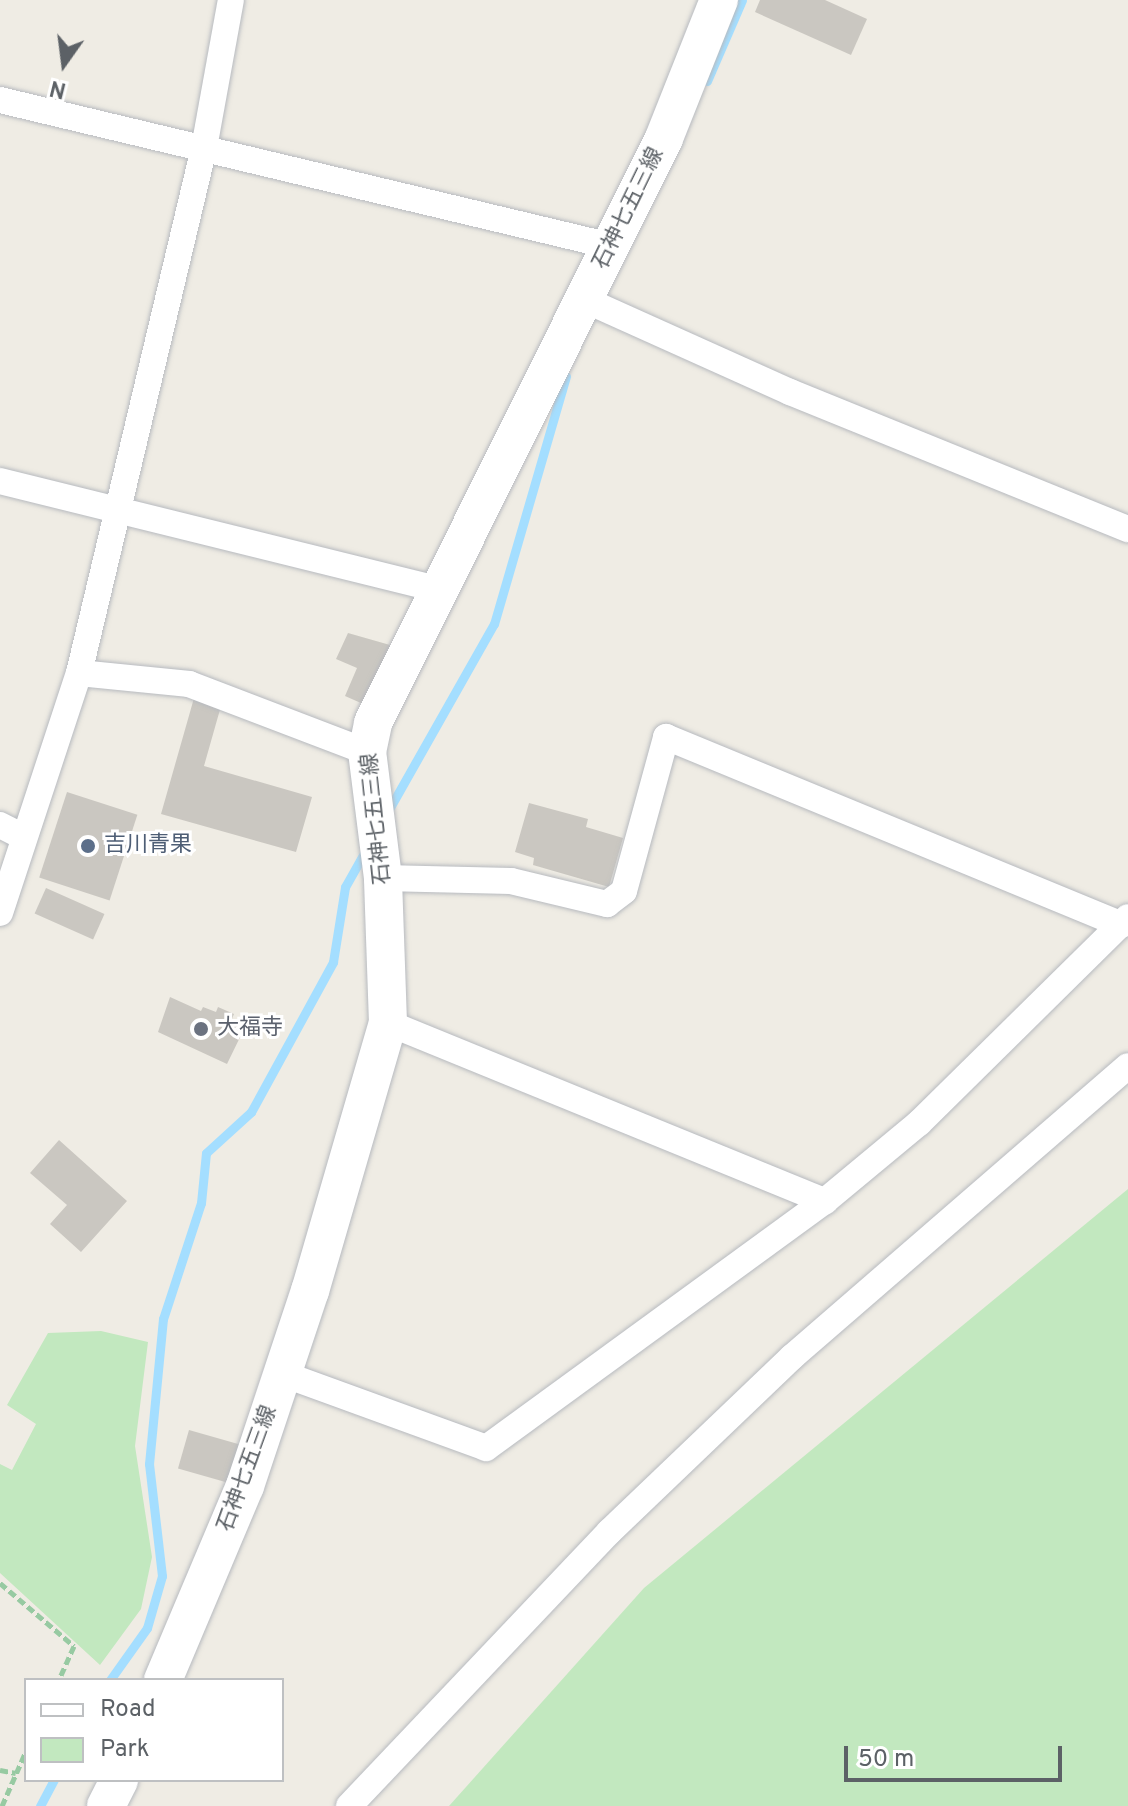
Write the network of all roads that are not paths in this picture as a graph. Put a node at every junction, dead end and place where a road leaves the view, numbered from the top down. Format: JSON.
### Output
{"nodes":[{"id":1,"x":231,"y":0,"type":"edge"},
{"id":2,"x":719,"y":0,"type":"edge"},
{"id":3,"x":0,"y":100,"type":"edge"},
{"id":4,"x":204,"y":148,"type":"junction"},
{"id":5,"x":611,"y":246,"type":"junction"},
{"id":6,"x":583,"y":299,"type":"junction"},
{"id":7,"x":0,"y":481,"type":"edge"},
{"id":8,"x":119,"y":509,"type":"junction"},
{"id":9,"x":1128,"y":529,"type":"edge"},
{"id":10,"x":437,"y":589,"type":"junction"},
{"id":11,"x":79,"y":673,"type":"junction"},
{"id":12,"x":367,"y":752,"type":"junction"},
{"id":13,"x":0,"y":825,"type":"edge"},
{"id":14,"x":24,"y":837,"type":"junction"},
{"id":15,"x":383,"y":878,"type":"junction"},
{"id":16,"x":0,"y":913,"type":"edge"},
{"id":17,"x":1125,"y":921,"type":"edge"},
{"id":18,"x":388,"y":1023,"type":"junction"},
{"id":19,"x":1128,"y":1066,"type":"edge"},
{"id":20,"x":825,"y":1201,"type":"junction"},
{"id":21,"x":283,"y":1374,"type":"junction"},
{"id":22,"x":164,"y":1678,"type":"edge"},
{"id":23,"x":118,"y":1782,"type":"edge"},
{"id":24,"x":106,"y":1806,"type":"edge"},
{"id":25,"x":349,"y":1806,"type":"edge"}],
"edges":[{"from":1,"to":4,"type":"street"},
{"from":2,"to":5,"type":"main road","name":"石神七五三線"},
{"from":3,"to":4,"type":"street"},
{"from":4,"to":5,"type":"street"},
{"from":4,"to":8,"type":"street"},
{"from":5,"to":6,"type":"main road","name":"石神七五三線"},
{"from":6,"to":9,"type":"street"},
{"from":6,"to":10,"type":"main road","name":"石神七五三線"},
{"from":7,"to":8,"type":"street"},
{"from":8,"to":10,"type":"street"},
{"from":8,"to":11,"type":"street"},
{"from":10,"to":12,"type":"main road","name":"石神七五三線"},
{"from":11,"to":12,"type":"street"},
{"from":11,"to":14,"type":"street"},
{"from":12,"to":15,"type":"main road","name":"石神七五三線"},
{"from":13,"to":14,"type":"street"},
{"from":14,"to":16,"type":"street"},
{"from":15,"to":17,"type":"street"},
{"from":15,"to":18,"type":"main road","name":"石神七五三線"},
{"from":17,"to":20,"type":"street"},
{"from":18,"to":20,"type":"street"},
{"from":18,"to":21,"type":"main road","name":"石神七五三線"},
{"from":19,"to":25,"type":"street"},
{"from":20,"to":21,"type":"street"},
{"from":21,"to":22,"type":"main road","name":"石神七五三線"},
{"from":23,"to":24,"type":"main road"}]}
